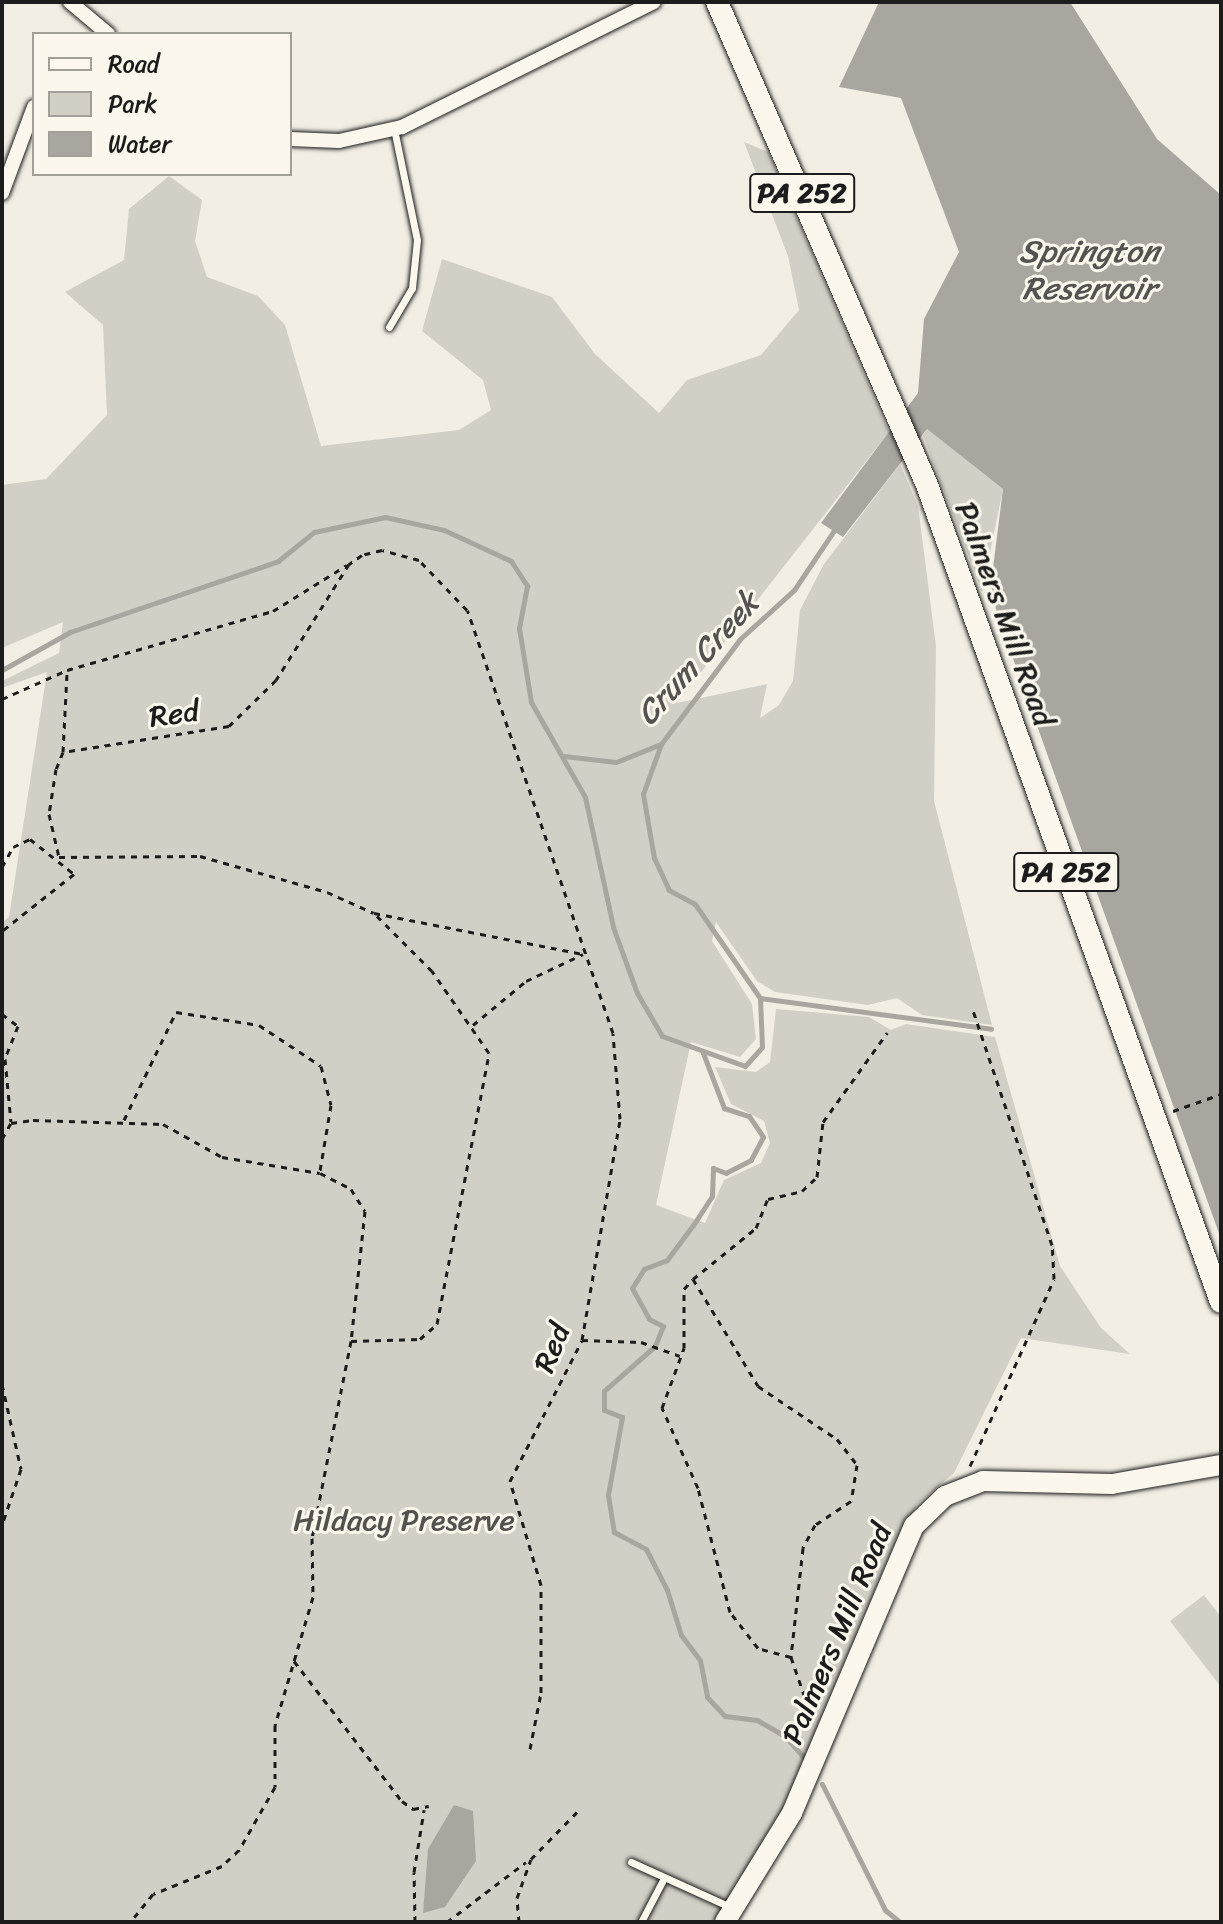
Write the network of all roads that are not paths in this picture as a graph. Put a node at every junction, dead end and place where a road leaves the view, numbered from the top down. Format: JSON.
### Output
{"nodes":[{"id":1,"x":70,"y":2,"type":"edge"},
{"id":2,"x":654,"y":2,"type":"edge"},
{"id":3,"x":717,"y":2,"type":"edge"},
{"id":4,"x":99,"y":32,"type":"edge"},
{"id":5,"x":32,"y":112,"type":"edge"},
{"id":6,"x":394,"y":129,"type":"junction"},
{"id":7,"x":292,"y":139,"type":"edge"},
{"id":8,"x":2,"y":193,"type":"edge"},
{"id":9,"x":389,"y":327,"type":"dead end"},
{"id":10,"x":1221,"y":1302,"type":"edge"},
{"id":11,"x":1221,"y":1465,"type":"edge"},
{"id":12,"x":631,"y":1862,"type":"dead end"},
{"id":13,"x":664,"y":1878,"type":"junction"},
{"id":14,"x":729,"y":1916,"type":"edge"},
{"id":15,"x":641,"y":1922,"type":"edge"}],
"edges":[{"from":1,"to":4,"type":"street"},
{"from":2,"to":6,"type":"street"},
{"from":3,"to":10,"type":"main road","name":"Palmers Mill Road","number":"PA 252"},
{"from":5,"to":8,"type":"street"},
{"from":6,"to":7,"type":"street"},
{"from":6,"to":9,"type":"lane"},
{"from":11,"to":14,"type":"street","name":"Palmers Mill Road"},
{"from":12,"to":13,"type":"lane"},
{"from":13,"to":14,"type":"lane"},
{"from":13,"to":15,"type":"lane"}]}
